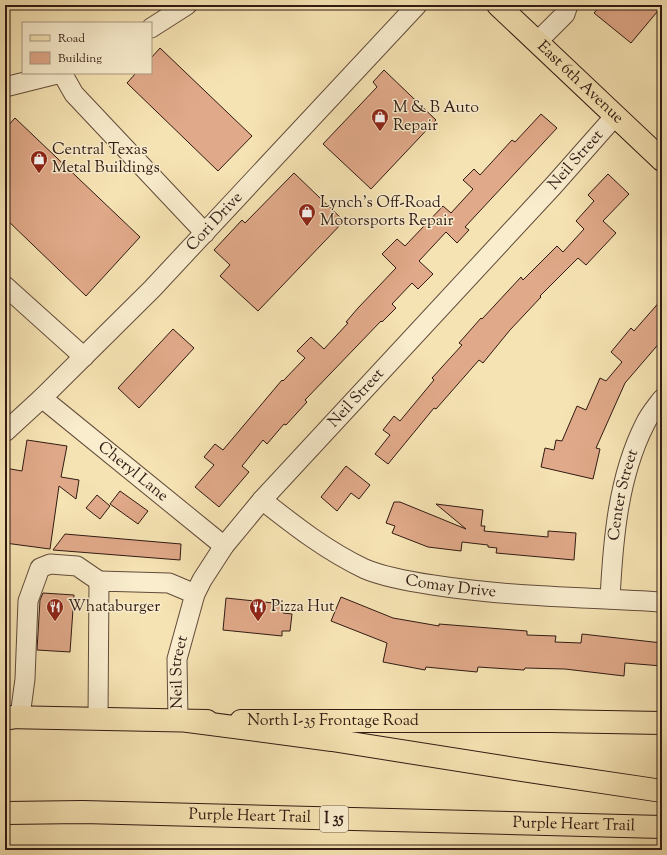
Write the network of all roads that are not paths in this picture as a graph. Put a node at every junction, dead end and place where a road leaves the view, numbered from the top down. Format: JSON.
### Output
{"nodes":[{"id":1,"x":187,"y":5,"type":"edge"},
{"id":2,"x":417,"y":5,"type":"edge"},
{"id":3,"x":498,"y":5,"type":"edge"},
{"id":4,"x":568,"y":5,"type":"edge"},
{"id":5,"x":152,"y":27,"type":"edge"},
{"id":6,"x":537,"y":42,"type":"junction"},
{"id":7,"x":58,"y":74,"type":"edge"},
{"id":8,"x":63,"y":74,"type":"edge"},
{"id":9,"x":5,"y":87,"type":"edge"},
{"id":10,"x":615,"y":116,"type":"junction"},
{"id":11,"x":662,"y":160,"type":"edge"},
{"id":12,"x":205,"y":233,"type":"junction"},
{"id":13,"x":5,"y":286,"type":"edge"},
{"id":14,"x":84,"y":357,"type":"junction"},
{"id":15,"x":42,"y":398,"type":"junction"},
{"id":16,"x":662,"y":399,"type":"edge"},
{"id":17,"x":5,"y":432,"type":"edge"},
{"id":18,"x":262,"y":500,"type":"junction"},
{"id":19,"x":224,"y":546,"type":"junction"},
{"id":20,"x":100,"y":581,"type":"junction"},
{"id":21,"x":195,"y":594,"type":"junction"},
{"id":22,"x":610,"y":599,"type":"junction"},
{"id":23,"x":662,"y":602,"type":"edge"},
{"id":24,"x":10,"y":717,"type":"edge"},
{"id":25,"x":98,"y":718,"type":"junction"},
{"id":26,"x":183,"y":720,"type":"junction"},
{"id":27,"x":662,"y":723,"type":"edge"},
{"id":28,"x":662,"y":790,"type":"edge"},
{"id":29,"x":5,"y":813,"type":"edge"},
{"id":30,"x":662,"y":827,"type":"edge"}],
"edges":[{"from":1,"to":5,"type":"street"},
{"from":2,"to":12,"type":"street","name":"Cori Drive"},
{"from":3,"to":6,"type":"main road","name":"East 6th Avenue"},
{"from":4,"to":6,"type":"street"},
{"from":6,"to":10,"type":"main road","name":"East 6th Avenue"},
{"from":7,"to":9,"type":"street"},
{"from":8,"to":12,"type":"street"},
{"from":10,"to":11,"type":"main road","name":"East 6th Avenue"},
{"from":10,"to":18,"type":"street","name":"Neil Street"},
{"from":12,"to":14,"type":"street","name":"Cori Drive"},
{"from":13,"to":14,"type":"street"},
{"from":14,"to":15,"type":"street","name":"Cori Drive"},
{"from":15,"to":17,"type":"street","name":"Cori Drive"},
{"from":15,"to":19,"type":"street","name":"Cheryl Lane"},
{"from":16,"to":22,"type":"street","name":"Center Street"},
{"from":18,"to":19,"type":"street","name":"Neil Street"},
{"from":18,"to":22,"type":"street","name":"Comay Drive"},
{"from":19,"to":21,"type":"street","name":"Neil Street"},
{"from":20,"to":21,"type":"street"},
{"from":20,"to":24,"type":"street"},
{"from":20,"to":25,"type":"street"},
{"from":21,"to":26,"type":"street","name":"Neil Street"},
{"from":22,"to":23,"type":"street","name":"Comay Drive"},
{"from":24,"to":25,"type":"main road","name":"North I-35 Frontage Road"},
{"from":25,"to":26,"type":"main road","name":"North I-35 Frontage Road"},
{"from":26,"to":27,"type":"main road","name":"North I-35 Frontage Road"},
{"from":26,"to":28,"type":"main road"},
{"from":29,"to":30,"type":"main road","name":"Purple Heart Trail","number":"I 35"}]}
